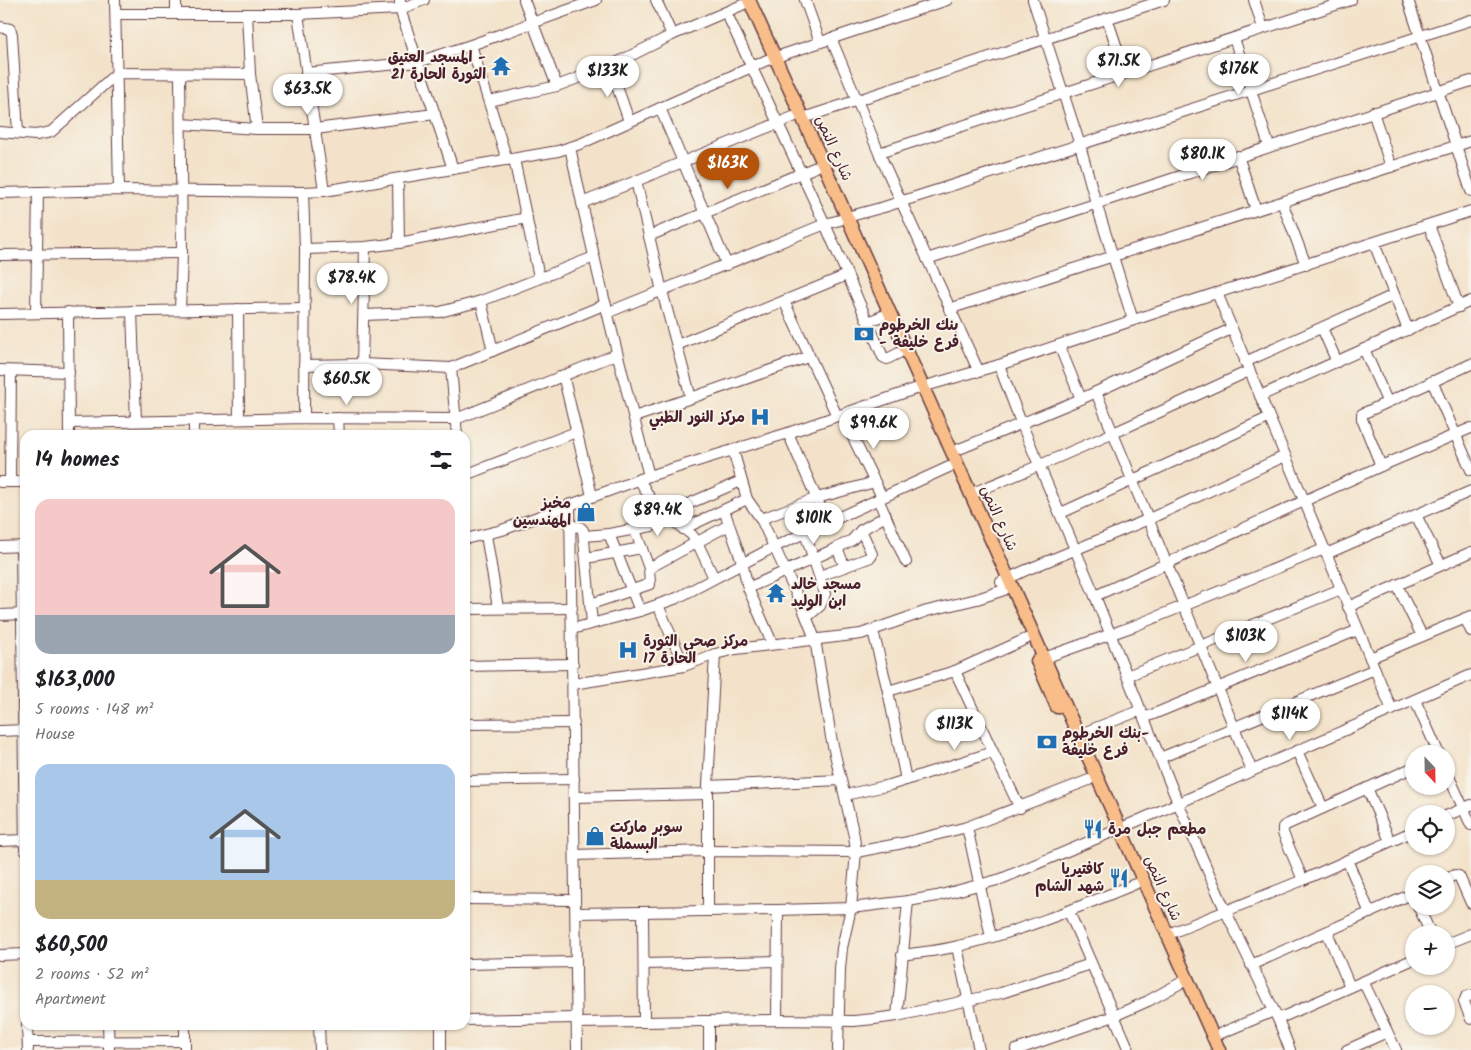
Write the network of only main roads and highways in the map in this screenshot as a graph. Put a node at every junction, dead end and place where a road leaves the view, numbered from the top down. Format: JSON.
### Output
{"nodes":[{"id":1,"x":744,"y":2,"type":"edge"},
{"id":2,"x":798,"y":118,"type":"junction"},
{"id":3,"x":844,"y":218,"type":"junction"},
{"id":4,"x":919,"y":388,"type":"junction"},
{"id":5,"x":1004,"y":583,"type":"junction"},
{"id":6,"x":1048,"y":677,"type":"junction"},
{"id":7,"x":1116,"y":830,"type":"junction"},
{"id":8,"x":1183,"y":982,"type":"junction"},
{"id":9,"x":1209,"y":1050,"type":"edge"},
{"id":10,"x":1218,"y":1050,"type":"edge"}],
"edges":[{"from":1,"to":2,"type":"main road","name":"شارع النص"},
{"from":2,"to":3,"type":"main road","name":"شارع النص"},
{"from":2,"to":3,"type":"main road","name":"شارع النص"},
{"from":3,"to":4,"type":"main road","name":"شارع النص"},
{"from":3,"to":4,"type":"main road","name":"شارع النص"},
{"from":4,"to":5,"type":"main road","name":"شارع النص"},
{"from":4,"to":5,"type":"main road","name":"شارع النص"},
{"from":5,"to":6,"type":"main road","name":"شارع النص"},
{"from":5,"to":6,"type":"main road","name":"شارع النص"},
{"from":6,"to":7,"type":"main road","name":"شارع النص"},
{"from":6,"to":7,"type":"main road","name":"شارع النص"},
{"from":7,"to":8,"type":"main road","name":"شارع النص"},
{"from":7,"to":8,"type":"main road","name":"شارع النص"},
{"from":8,"to":9,"type":"main road","name":"شارع النص"},
{"from":8,"to":10,"type":"main road","name":"شارع النص"}]}
